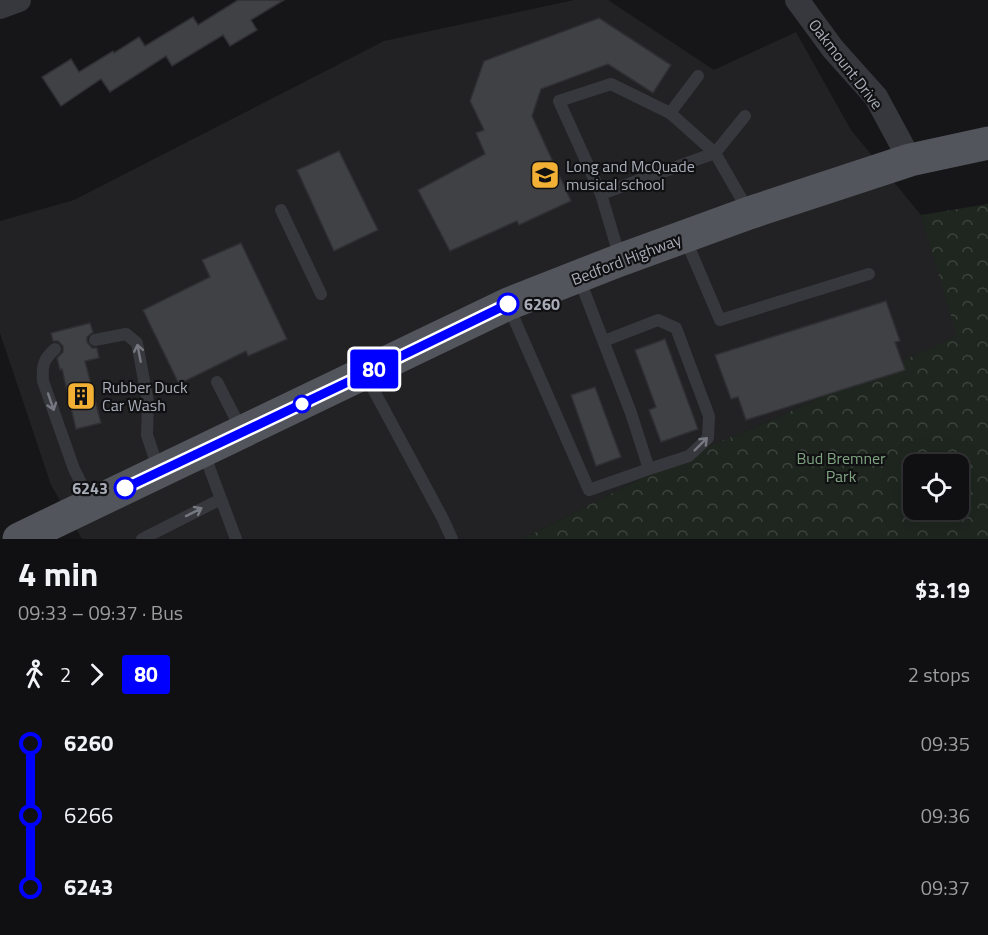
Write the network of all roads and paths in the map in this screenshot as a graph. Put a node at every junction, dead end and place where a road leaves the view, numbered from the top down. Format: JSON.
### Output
{"nodes":[{"id":1,"x":19,"y":0,"type":"edge"},
{"id":2,"x":797,"y":0,"type":"edge"},
{"id":3,"x":0,"y":7,"type":"edge"},
{"id":4,"x":698,"y":76,"type":"dead end"},
{"id":5,"x":670,"y":113,"type":"junction"},
{"id":6,"x":745,"y":116,"type":"dead end"},
{"id":7,"x":988,"y":143,"type":"edge"},
{"id":8,"x":715,"y":153,"type":"junction"},
{"id":9,"x":910,"y":160,"type":"junction"},
{"id":10,"x":601,"y":194,"type":"junction"},
{"id":11,"x":281,"y":210,"type":"dead end"},
{"id":12,"x":749,"y":213,"type":"junction"},
{"id":13,"x":684,"y":237,"type":"junction"},
{"id":14,"x":620,"y":260,"type":"junction"},
{"id":15,"x":869,"y":274,"type":"dead end"},
{"id":16,"x":578,"y":276,"type":"junction"},
{"id":17,"x":321,"y":294,"type":"dead end"},
{"id":18,"x":508,"y":304,"type":"junction"},
{"id":19,"x":95,"y":340,"type":"dead end"},
{"id":20,"x":604,"y":342,"type":"junction"},
{"id":21,"x":55,"y":349,"type":"dead end"},
{"id":22,"x":365,"y":374,"type":"junction"},
{"id":23,"x":217,"y":382,"type":"dead end"},
{"id":24,"x":242,"y":432,"type":"junction"},
{"id":25,"x":203,"y":451,"type":"junction"},
{"id":26,"x":649,"y":469,"type":"junction"},
{"id":27,"x":159,"y":472,"type":"junction"},
{"id":28,"x":221,"y":499,"type":"junction"},
{"id":29,"x":91,"y":503,"type":"junction"},
{"id":30,"x":19,"y":539,"type":"edge"},
{"id":31,"x":142,"y":539,"type":"edge"},
{"id":32,"x":236,"y":539,"type":"edge"},
{"id":33,"x":452,"y":539,"type":"edge"}],
"edges":[{"from":1,"to":3,"type":"street"},
{"from":2,"to":9,"type":"street","name":"Oakmount Drive"},
{"from":4,"to":5,"type":"lane"},
{"from":5,"to":8,"type":"lane"},
{"from":5,"to":10,"type":"lane"},
{"from":6,"to":8,"type":"lane"},
{"from":7,"to":9,"type":"main road","name":"Bedford Highway"},
{"from":8,"to":10,"type":"lane"},
{"from":8,"to":12,"type":"lane"},
{"from":9,"to":12,"type":"main road","name":"Bedford Highway"},
{"from":10,"to":14,"type":"lane"},
{"from":11,"to":17,"type":"lane"},
{"from":12,"to":13,"type":"main road","name":"Bedford Highway"},
{"from":13,"to":14,"type":"main road","name":"Bedford Highway"},
{"from":13,"to":15,"type":"lane"},
{"from":14,"to":16,"type":"main road","name":"Bedford Highway"},
{"from":16,"to":18,"type":"main road","name":"Bedford Highway"},
{"from":16,"to":20,"type":"lane"},
{"from":18,"to":22,"type":"main road","name":"Bedford Highway"},
{"from":18,"to":26,"type":"lane"},
{"from":27,"to":19,"type":"lane","one_way":true},
{"from":20,"to":26,"type":"lane"},
{"from":26,"to":20,"type":"lane","one_way":true},
{"from":21,"to":29,"type":"lane","one_way":true},
{"from":22,"to":24,"type":"main road","name":"Bedford Highway"},
{"from":22,"to":33,"type":"lane"},
{"from":23,"to":24,"type":"lane"},
{"from":24,"to":25,"type":"main road","name":"Bedford Highway"},
{"from":25,"to":27,"type":"main road","name":"Bedford Highway"},
{"from":25,"to":28,"type":"lane"},
{"from":27,"to":29,"type":"main road","name":"Bedford Highway"},
{"from":31,"to":28,"type":"lane","one_way":true},
{"from":28,"to":32,"type":"lane"},
{"from":29,"to":30,"type":"main road","name":"Bedford Highway"}]}
